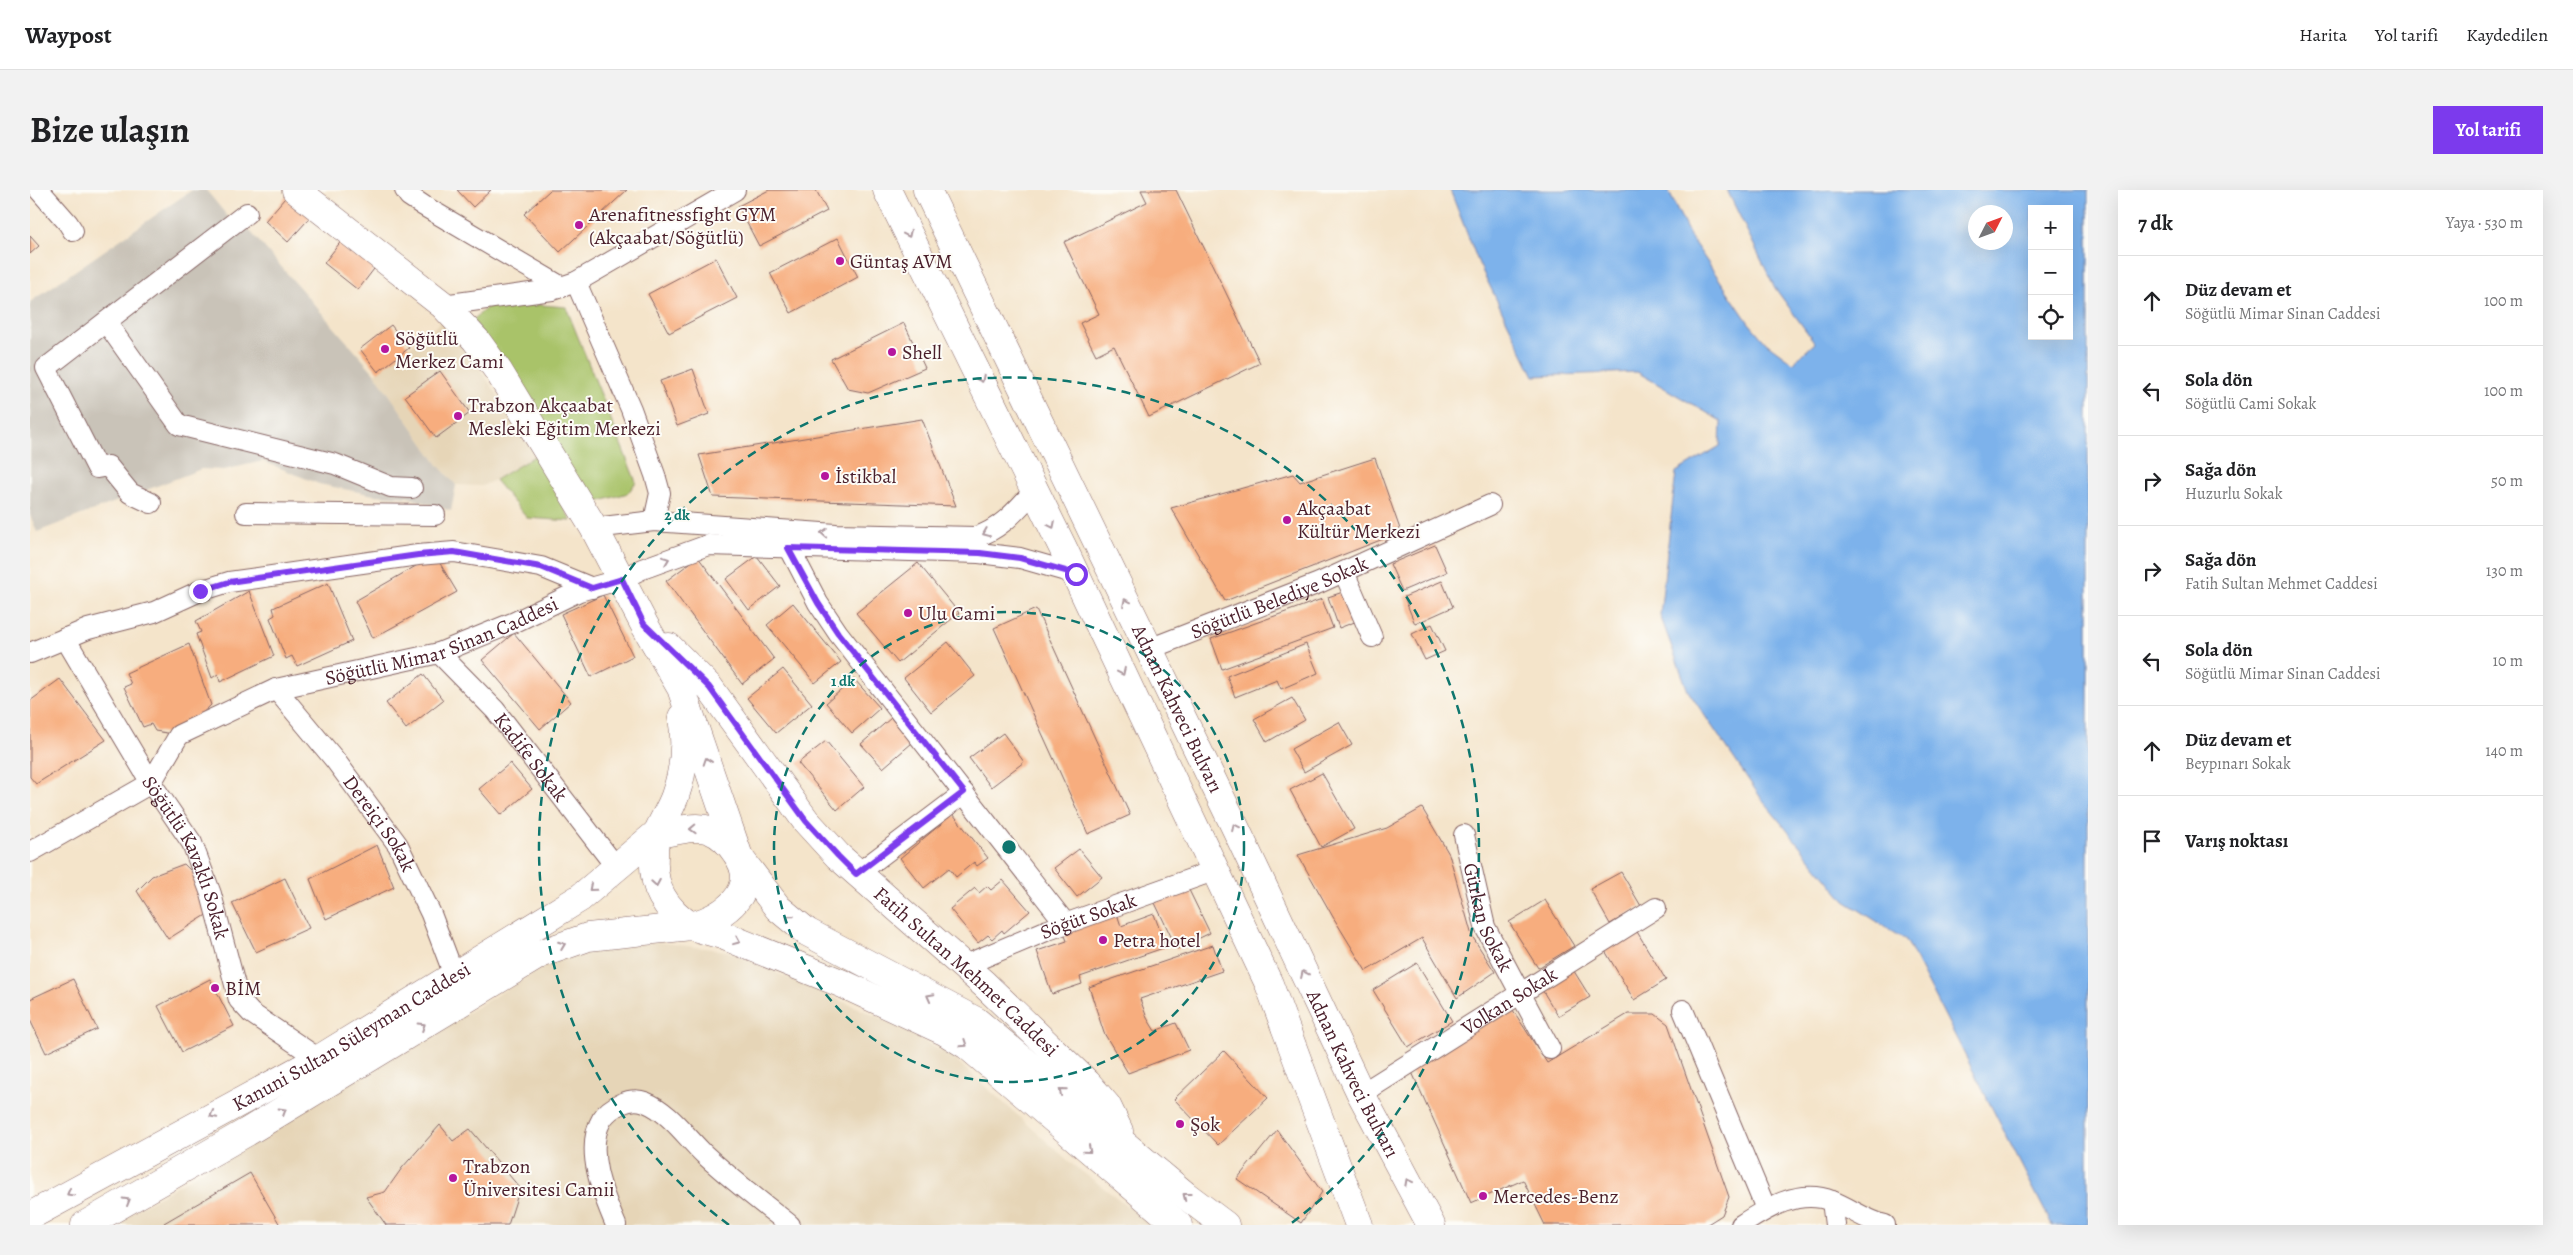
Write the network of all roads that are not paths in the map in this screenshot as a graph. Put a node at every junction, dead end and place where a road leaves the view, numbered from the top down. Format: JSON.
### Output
{"nodes":[{"id":1,"x":39,"y":190,"type":"edge"},
{"id":2,"x":296,"y":190,"type":"edge"},
{"id":3,"x":405,"y":190,"type":"edge"},
{"id":4,"x":734,"y":190,"type":"edge"},
{"id":5,"x":887,"y":190,"type":"edge"},
{"id":6,"x":928,"y":190,"type":"edge"},
{"id":7,"x":247,"y":213,"type":"dead end"},
{"id":8,"x":72,"y":231,"type":"dead end"},
{"id":9,"x":569,"y":285,"type":"junction"},
{"id":10,"x":442,"y":305,"type":"junction"},
{"id":11,"x":106,"y":322,"type":"junction"},
{"id":12,"x":412,"y":488,"type":"dead end"},
{"id":13,"x":1035,"y":490,"type":"junction"},
{"id":14,"x":151,"y":503,"type":"dead end"},
{"id":15,"x":1490,"y":505,"type":"dead end"},
{"id":16,"x":246,"y":513,"type":"dead end"},
{"id":17,"x":435,"y":515,"type":"dead end"},
{"id":18,"x":654,"y":521,"type":"junction"},
{"id":19,"x":594,"y":528,"type":"junction"},
{"id":20,"x":788,"y":548,"type":"junction"},
{"id":21,"x":1344,"y":572,"type":"junction"},
{"id":22,"x":1076,"y":574,"type":"junction"},
{"id":23,"x":622,"y":579,"type":"junction"},
{"id":24,"x":592,"y":588,"type":"junction"},
{"id":25,"x":644,"y":624,"type":"junction"},
{"id":26,"x":1372,"y":637,"type":"dead end"},
{"id":27,"x":65,"y":638,"type":"junction"},
{"id":28,"x":1149,"y":649,"type":"junction"},
{"id":29,"x":30,"y":653,"type":"edge"},
{"id":30,"x":438,"y":653,"type":"junction"},
{"id":31,"x":664,"y":656,"type":"junction"},
{"id":32,"x":276,"y":689,"type":"junction"},
{"id":33,"x":151,"y":783,"type":"junction"},
{"id":34,"x":964,"y":792,"type":"junction"},
{"id":35,"x":656,"y":834,"type":"junction"},
{"id":36,"x":1464,"y":835,"type":"dead end"},
{"id":37,"x":30,"y":852,"type":"edge"},
{"id":38,"x":739,"y":857,"type":"junction"},
{"id":39,"x":616,"y":867,"type":"junction"},
{"id":40,"x":1216,"y":870,"type":"junction"},
{"id":41,"x":856,"y":874,"type":"junction"},
{"id":42,"x":1656,"y":908,"type":"dead end"},
{"id":43,"x":1066,"y":924,"type":"junction"},
{"id":44,"x":691,"y":926,"type":"junction"},
{"id":45,"x":963,"y":966,"type":"junction"},
{"id":46,"x":454,"y":976,"type":"junction"},
{"id":47,"x":1522,"y":992,"type":"junction"},
{"id":48,"x":1683,"y":1010,"type":"dead end"},
{"id":49,"x":1550,"y":1049,"type":"dead end"},
{"id":50,"x":319,"y":1058,"type":"junction"},
{"id":51,"x":1361,"y":1094,"type":"junction"},
{"id":52,"x":1125,"y":1145,"type":"junction"},
{"id":53,"x":1832,"y":1201,"type":"junction"},
{"id":54,"x":1766,"y":1209,"type":"junction"},
{"id":55,"x":30,"y":1216,"type":"edge"},
{"id":56,"x":85,"y":1225,"type":"edge"},
{"id":57,"x":616,"y":1225,"type":"edge"},
{"id":58,"x":790,"y":1225,"type":"edge"},
{"id":59,"x":1178,"y":1225,"type":"edge"},
{"id":60,"x":1225,"y":1225,"type":"edge"},
{"id":61,"x":1359,"y":1225,"type":"edge"},
{"id":62,"x":1431,"y":1225,"type":"edge"},
{"id":63,"x":1741,"y":1225,"type":"edge"},
{"id":64,"x":1835,"y":1225,"type":"edge"},
{"id":65,"x":1885,"y":1225,"type":"edge"}],
"edges":[{"from":1,"to":8,"type":"street"},
{"from":2,"to":10,"type":"main road","name":"Fatih Sultan Mehmet Caddesi"},
{"from":3,"to":9,"type":"street"},
{"from":4,"to":9,"type":"street"},
{"from":5,"to":13,"type":"main road","name":"Adnan Kahveci Bulvarı","one_way":true},
{"from":28,"to":6,"type":"main road","name":"Adnan Kahveci Bulvarı","one_way":true},
{"from":7,"to":11,"type":"street"},
{"from":9,"to":10,"type":"street"},
{"from":9,"to":18,"type":"street"},
{"from":10,"to":19,"type":"main road","name":"Fatih Sultan Mehmet Caddesi"},
{"from":11,"to":12,"type":"street"},
{"from":11,"to":14,"type":"street"},
{"from":13,"to":18,"type":"street","one_way":true},
{"from":13,"to":22,"type":"main road","name":"Adnan Kahveci Bulvarı","one_way":true},
{"from":15,"to":21,"type":"street","name":"Söğütlü Belediye Sokak"},
{"from":16,"to":17,"type":"street"},
{"from":18,"to":19,"type":"street"},
{"from":19,"to":23,"type":"main road","name":"Fatih Sultan Mehmet Caddesi"},
{"from":20,"to":22,"type":"street","name":"Söğütlü Mimar Sinan Caddesi"},
{"from":23,"to":20,"type":"street","name":"Söğütlü Mimar Sinan Caddesi","one_way":true},
{"from":20,"to":34,"type":"street"},
{"from":21,"to":26,"type":"street"},
{"from":21,"to":28,"type":"street","name":"Söğütlü Belediye Sokak"},
{"from":22,"to":40,"type":"main road","name":"Adnan Kahveci Bulvarı","one_way":true},
{"from":23,"to":24,"type":"street","name":"Söğütlü Mimar Sinan Caddesi"},
{"from":23,"to":25,"type":"main road","name":"Fatih Sultan Mehmet Caddesi"},
{"from":24,"to":27,"type":"street"},
{"from":24,"to":30,"type":"street","name":"Söğütlü Mimar Sinan Caddesi"},
{"from":25,"to":31,"type":"main road","name":"Fatih Sultan Mehmet Caddesi"},
{"from":25,"to":41,"type":"main road","name":"Fatih Sultan Mehmet Caddesi"},
{"from":27,"to":29,"type":"street"},
{"from":27,"to":33,"type":"street","name":"Söğütlü Kavaklı Sokak"},
{"from":51,"to":28,"type":"main road","name":"Adnan Kahveci Bulvarı","one_way":true},
{"from":30,"to":32,"type":"street","name":"Söğütlü Mimar Sinan Caddesi"},
{"from":30,"to":39,"type":"street","name":"Kadife Sokak"},
{"from":31,"to":35,"type":"main road","name":"Fatih Sultan Mehmet Caddesi"},
{"from":38,"to":31,"type":"main road","name":"Fatih Sultan Mehmet Caddesi","one_way":true},
{"from":32,"to":33,"type":"street","name":"Söğütlü Mimar Sinan Caddesi"},
{"from":32,"to":46,"type":"street","name":"Dereiçi Sokak"},
{"from":33,"to":37,"type":"street"},
{"from":33,"to":50,"type":"street","name":"Söğütlü Kavaklı Sokak"},
{"from":34,"to":41,"type":"street"},
{"from":34,"to":43,"type":"street"},
{"from":38,"to":35,"type":"main road","name":"Fatih Sultan Mehmet Caddesi","one_way":true},
{"from":35,"to":39,"type":"main road","name":"Kanuni Sultan Süleyman Caddesi"},
{"from":35,"to":44,"type":"main road","name":"Fatih Sultan Mehmet Caddesi","one_way":true},
{"from":36,"to":47,"type":"street","name":"Gürkan Sokak"},
{"from":38,"to":44,"type":"main road","name":"Fatih Sultan Mehmet Caddesi"},
{"from":52,"to":38,"type":"main road","name":"Fatih Sultan Mehmet Caddesi","one_way":true},
{"from":39,"to":46,"type":"main road","name":"Kanuni Sultan Süleyman Caddesi","one_way":true},
{"from":40,"to":43,"type":"street","name":"Söğüt Sokak"},
{"from":40,"to":61,"type":"main road","name":"Adnan Kahveci Bulvarı"},
{"from":41,"to":45,"type":"main road","name":"Fatih Sultan Mehmet Caddesi"},
{"from":42,"to":47,"type":"street","name":"Volkan Sokak"},
{"from":43,"to":45,"type":"street","name":"Söğüt Sokak"},
{"from":56,"to":44,"type":"main road","name":"Kanuni Sultan Süleyman Caddesi","one_way":true},
{"from":44,"to":59,"type":"main road","name":"Fatih Sultan Mehmet Caddesi","one_way":true},
{"from":45,"to":52,"type":"main road","name":"Fatih Sultan Mehmet Caddesi"},
{"from":46,"to":50,"type":"main road","name":"Kanuni Sultan Süleyman Caddesi"},
{"from":47,"to":49,"type":"street","name":"Gürkan Sokak"},
{"from":47,"to":51,"type":"street","name":"Volkan Sokak"},
{"from":48,"to":54,"type":"street"},
{"from":50,"to":55,"type":"main road","name":"Kanuni Sultan Süleyman Caddesi","one_way":true},
{"from":62,"to":51,"type":"main road","name":"Adnan Kahveci Bulvarı","one_way":true},
{"from":60,"to":52,"type":"main road","name":"Fatih Sultan Mehmet Caddesi","one_way":true},
{"from":53,"to":54,"type":"street"},
{"from":53,"to":64,"type":"street"},
{"from":53,"to":65,"type":"street"},
{"from":54,"to":63,"type":"street"},
{"from":57,"to":58,"type":"street"}]}
